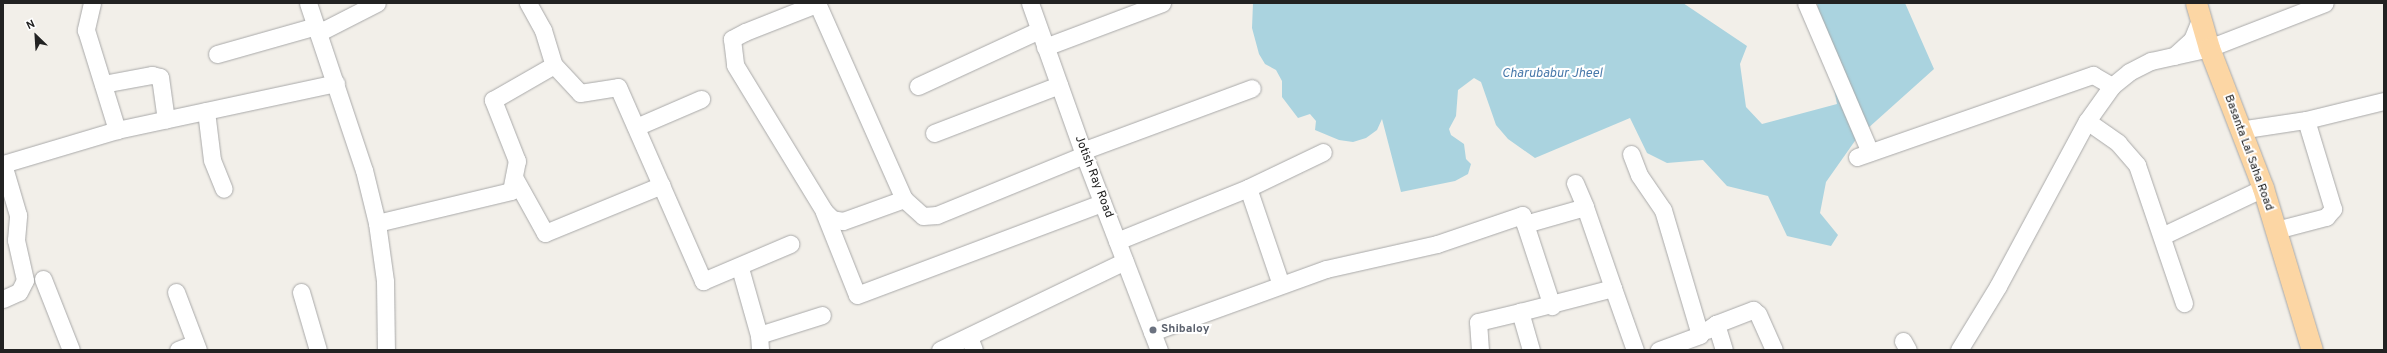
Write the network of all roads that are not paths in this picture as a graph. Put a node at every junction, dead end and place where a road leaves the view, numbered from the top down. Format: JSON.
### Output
{"nodes":[{"id":1,"x":92,"y":3,"type":"edge"},
{"id":2,"x":308,"y":3,"type":"edge"},
{"id":3,"x":377,"y":3,"type":"edge"},
{"id":4,"x":528,"y":3,"type":"edge"},
{"id":5,"x":1030,"y":3,"type":"edge"},
{"id":6,"x":1162,"y":3,"type":"edge"},
{"id":7,"x":1806,"y":3,"type":"edge"},
{"id":8,"x":2325,"y":3,"type":"edge"},
{"id":9,"x":816,"y":4,"type":"edge"},
{"id":10,"x":2198,"y":10,"type":"edge"},
{"id":11,"x":317,"y":29,"type":"junction"},
{"id":12,"x":1039,"y":30,"type":"junction"},
{"id":13,"x":1045,"y":47,"type":"junction"},
{"id":14,"x":2209,"y":48,"type":"junction"},
{"id":15,"x":217,"y":54,"type":"dead end"},
{"id":16,"x":2168,"y":59,"type":"junction"},
{"id":17,"x":554,"y":65,"type":"junction"},
{"id":18,"x":336,"y":83,"type":"junction"},
{"id":19,"x":103,"y":84,"type":"junction"},
{"id":20,"x":1059,"y":85,"type":"junction"},
{"id":21,"x":918,"y":86,"type":"dead end"},
{"id":22,"x":2112,"y":86,"type":"junction"},
{"id":23,"x":1252,"y":88,"type":"dead end"},
{"id":24,"x":701,"y":99,"type":"dead end"},
{"id":25,"x":2384,"y":101,"type":"edge"},
{"id":26,"x":206,"y":111,"type":"junction"},
{"id":27,"x":166,"y":120,"type":"junction"},
{"id":28,"x":2306,"y":120,"type":"junction"},
{"id":29,"x":2087,"y":121,"type":"junction"},
{"id":30,"x":636,"y":128,"type":"junction"},
{"id":31,"x":117,"y":130,"type":"junction"},
{"id":32,"x":2239,"y":130,"type":"junction"},
{"id":33,"x":934,"y":133,"type":"dead end"},
{"id":34,"x":1323,"y":152,"type":"dead end"},
{"id":35,"x":1083,"y":153,"type":"junction"},
{"id":36,"x":1631,"y":154,"type":"dead end"},
{"id":37,"x":3,"y":164,"type":"edge"},
{"id":38,"x":514,"y":177,"type":"junction"},
{"id":39,"x":1575,"y":183,"type":"dead end"},
{"id":40,"x":662,"y":185,"type":"junction"},
{"id":41,"x":1248,"y":188,"type":"junction"},
{"id":42,"x":2263,"y":188,"type":"junction"},
{"id":43,"x":224,"y":189,"type":"dead end"},
{"id":44,"x":904,"y":199,"type":"junction"},
{"id":45,"x":1102,"y":203,"type":"junction"},
{"id":46,"x":1584,"y":206,"type":"junction"},
{"id":47,"x":824,"y":211,"type":"junction"},
{"id":48,"x":377,"y":223,"type":"junction"},
{"id":49,"x":1525,"y":224,"type":"junction"},
{"id":50,"x":2276,"y":230,"type":"junction"},
{"id":51,"x":2162,"y":236,"type":"junction"},
{"id":52,"x":1117,"y":240,"type":"junction"},
{"id":53,"x":790,"y":244,"type":"dead end"},
{"id":54,"x":1125,"y":261,"type":"junction"},
{"id":55,"x":740,"y":268,"type":"junction"},
{"id":56,"x":43,"y":279,"type":"dead end"},
{"id":57,"x":1281,"y":285,"type":"junction"},
{"id":58,"x":1613,"y":288,"type":"junction"},
{"id":59,"x":176,"y":292,"type":"dead end"},
{"id":60,"x":301,"y":292,"type":"dead end"},
{"id":61,"x":3,"y":299,"type":"edge"},
{"id":62,"x":2184,"y":303,"type":"dead end"},
{"id":63,"x":1552,"y":306,"type":"junction"},
{"id":64,"x":1520,"y":312,"type":"junction"},
{"id":65,"x":822,"y":315,"type":"dead end"},
{"id":66,"x":1716,"y":324,"type":"junction"},
{"id":67,"x":1152,"y":332,"type":"junction"},
{"id":68,"x":1700,"y":335,"type":"junction"},
{"id":69,"x":760,"y":342,"type":"edge"},
{"id":70,"x":971,"y":343,"type":"edge"},
{"id":71,"x":196,"y":346,"type":"edge"},
{"id":72,"x":71,"y":350,"type":"edge"},
{"id":73,"x":178,"y":350,"type":"edge"},
{"id":74,"x":318,"y":350,"type":"edge"},
{"id":75,"x":386,"y":350,"type":"edge"},
{"id":76,"x":940,"y":350,"type":"edge"},
{"id":77,"x":1159,"y":350,"type":"edge"},
{"id":78,"x":1480,"y":350,"type":"edge"},
{"id":79,"x":1531,"y":350,"type":"edge"},
{"id":80,"x":1635,"y":350,"type":"edge"},
{"id":81,"x":1659,"y":350,"type":"edge"},
{"id":82,"x":1724,"y":350,"type":"edge"},
{"id":83,"x":1774,"y":350,"type":"edge"},
{"id":84,"x":1959,"y":350,"type":"edge"},
{"id":85,"x":2312,"y":350,"type":"edge"}],
"edges":[{"from":1,"to":19,"type":"street"},
{"from":2,"to":11,"type":"street"},
{"from":3,"to":11,"type":"street"},
{"from":4,"to":17,"type":"street"},
{"from":5,"to":12,"type":"street","name":"Jotish Ray Road"},
{"from":6,"to":13,"type":"street"},
{"from":7,"to":22,"type":"street"},
{"from":8,"to":14,"type":"street"},
{"from":9,"to":44,"type":"street"},
{"from":9,"to":47,"type":"street"},
{"from":10,"to":14,"type":"main road","name":"Basanta Lal Saha Road"},
{"from":10,"to":16,"type":"street"},
{"from":11,"to":15,"type":"street"},
{"from":11,"to":18,"type":"street"},
{"from":12,"to":13,"type":"street","name":"Jotish Ray Road"},
{"from":12,"to":21,"type":"street"},
{"from":13,"to":20,"type":"street","name":"Jotish Ray Road"},
{"from":14,"to":16,"type":"street"},
{"from":14,"to":32,"type":"main road","name":"Basanta Lal Saha Road"},
{"from":16,"to":22,"type":"street"},
{"from":17,"to":30,"type":"street"},
{"from":17,"to":38,"type":"street"},
{"from":18,"to":26,"type":"street"},
{"from":18,"to":48,"type":"street"},
{"from":19,"to":27,"type":"street"},
{"from":19,"to":31,"type":"street"},
{"from":20,"to":33,"type":"street"},
{"from":20,"to":35,"type":"street","name":"Jotish Ray Road"},
{"from":22,"to":29,"type":"street"},
{"from":23,"to":35,"type":"street"},
{"from":24,"to":30,"type":"street"},
{"from":25,"to":28,"type":"street"},
{"from":26,"to":27,"type":"street"},
{"from":26,"to":43,"type":"street"},
{"from":27,"to":31,"type":"street"},
{"from":28,"to":32,"type":"street"},
{"from":28,"to":50,"type":"street"},
{"from":29,"to":51,"type":"street"},
{"from":29,"to":84,"type":"street"},
{"from":30,"to":40,"type":"street"},
{"from":31,"to":37,"type":"street"},
{"from":32,"to":42,"type":"main road","name":"Basanta Lal Saha Road"},
{"from":34,"to":41,"type":"street"},
{"from":35,"to":44,"type":"street"},
{"from":35,"to":45,"type":"street","name":"Jotish Ray Road"},
{"from":36,"to":68,"type":"street"},
{"from":37,"to":61,"type":"street"},
{"from":38,"to":40,"type":"street"},
{"from":38,"to":48,"type":"street"},
{"from":39,"to":46,"type":"street"},
{"from":40,"to":55,"type":"street"},
{"from":41,"to":52,"type":"street"},
{"from":41,"to":57,"type":"street"},
{"from":42,"to":50,"type":"main road","name":"Basanta Lal Saha Road"},
{"from":42,"to":51,"type":"street"},
{"from":44,"to":47,"type":"street"},
{"from":45,"to":47,"type":"street"},
{"from":45,"to":52,"type":"street","name":"Jotish Ray Road"},
{"from":46,"to":49,"type":"street"},
{"from":46,"to":58,"type":"street"},
{"from":48,"to":75,"type":"street"},
{"from":49,"to":57,"type":"street"},
{"from":49,"to":63,"type":"street"},
{"from":50,"to":85,"type":"main road","name":"Basanta Lal Saha Road"},
{"from":51,"to":62,"type":"street"},
{"from":52,"to":54,"type":"street","name":"Jotish Ray Road"},
{"from":53,"to":55,"type":"street"},
{"from":54,"to":67,"type":"street","name":"Jotish Ray Road"},
{"from":54,"to":70,"type":"street"},
{"from":55,"to":69,"type":"street"},
{"from":56,"to":72,"type":"street"},
{"from":57,"to":67,"type":"street"},
{"from":58,"to":63,"type":"street"},
{"from":58,"to":80,"type":"street"},
{"from":59,"to":71,"type":"street"},
{"from":60,"to":74,"type":"street"},
{"from":63,"to":64,"type":"street"},
{"from":64,"to":78,"type":"street"},
{"from":64,"to":79,"type":"street"},
{"from":65,"to":69,"type":"street"},
{"from":66,"to":68,"type":"street"},
{"from":66,"to":82,"type":"street"},
{"from":66,"to":83,"type":"street"},
{"from":67,"to":77,"type":"street","name":"Jotish Ray Road"},
{"from":68,"to":81,"type":"street"},
{"from":70,"to":76,"type":"street"},
{"from":71,"to":73,"type":"street"}]}
